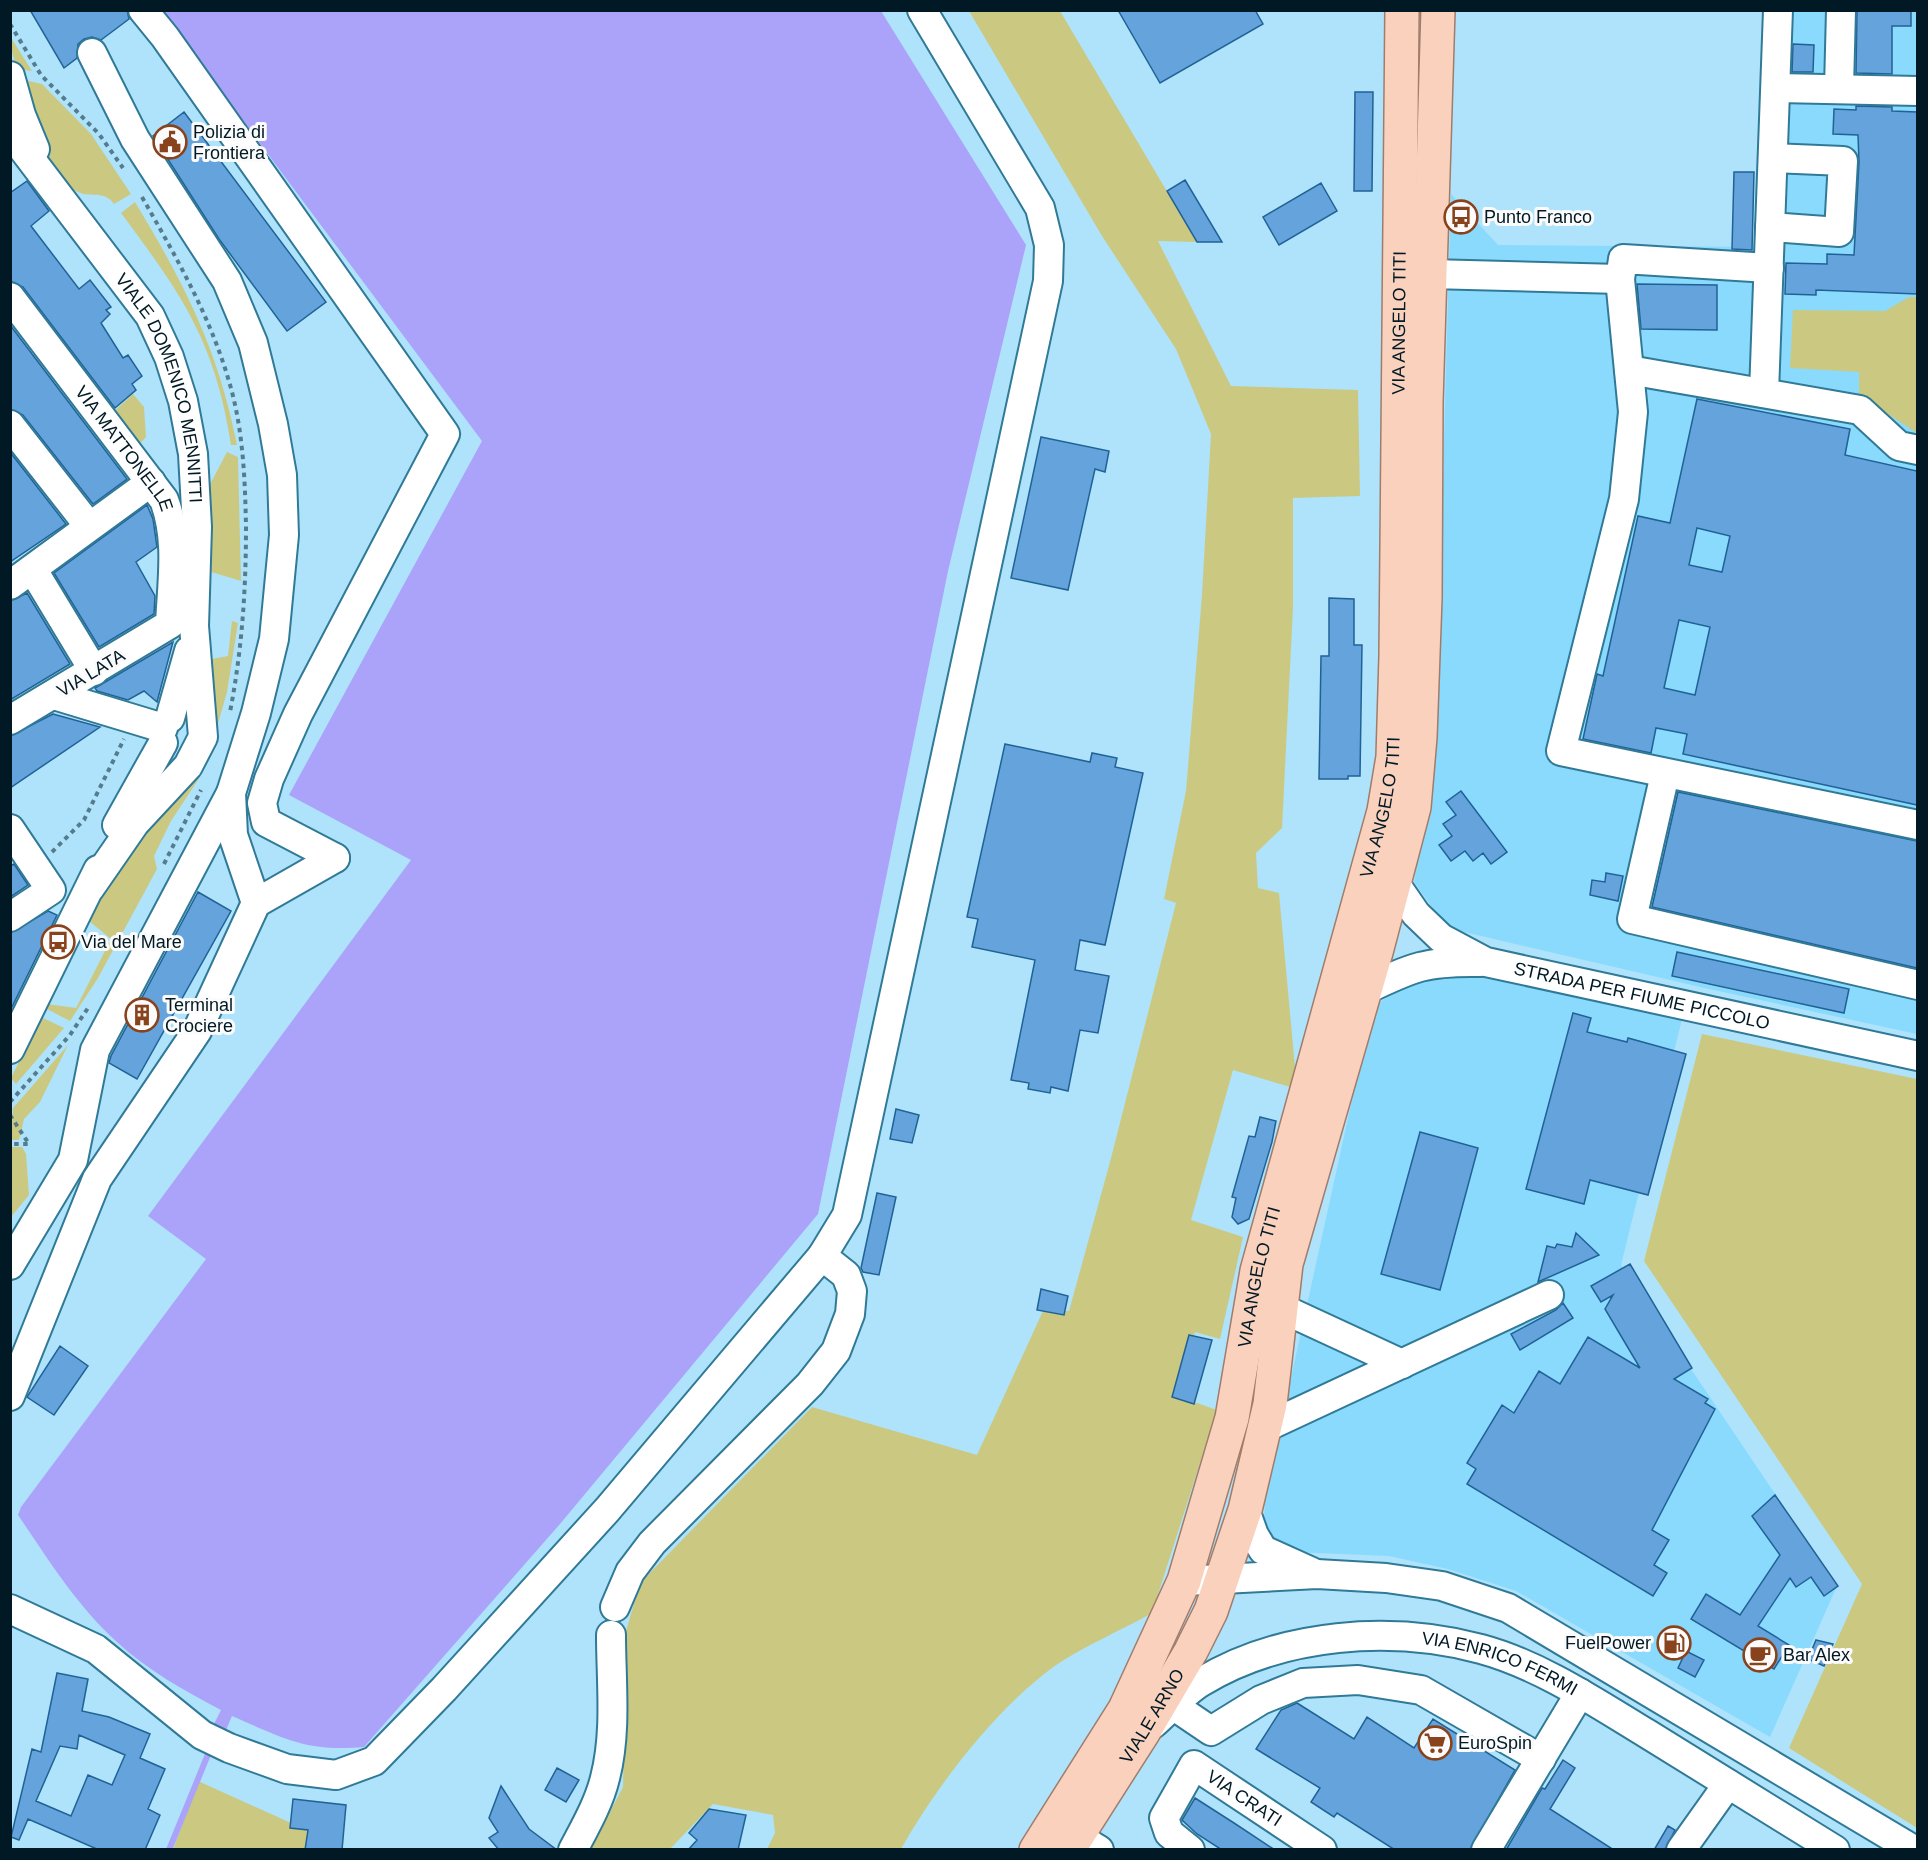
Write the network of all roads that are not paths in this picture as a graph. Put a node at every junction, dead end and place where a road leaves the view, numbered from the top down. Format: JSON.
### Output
{"nodes":[{"id":1,"x":143,"y":10,"type":"edge"},
{"id":2,"x":922,"y":10,"type":"edge"},
{"id":3,"x":1402,"y":10,"type":"edge"},
{"id":4,"x":1438,"y":10,"type":"edge"},
{"id":5,"x":1778,"y":10,"type":"edge"},
{"id":6,"x":1841,"y":10,"type":"edge"},
{"id":7,"x":92,"y":53,"type":"dead end"},
{"id":8,"x":13,"y":73,"type":"edge"},
{"id":9,"x":1776,"y":88,"type":"junction"},
{"id":10,"x":1839,"y":88,"type":"junction"},
{"id":11,"x":1917,"y":91,"type":"edge"},
{"id":12,"x":10,"y":132,"type":"edge"},
{"id":13,"x":1773,"y":158,"type":"junction"},
{"id":14,"x":46,"y":177,"type":"junction"},
{"id":15,"x":1770,"y":227,"type":"junction"},
{"id":16,"x":1769,"y":268,"type":"junction"},
{"id":17,"x":1418,"y":278,"type":"junction"},
{"id":18,"x":1620,"y":279,"type":"junction"},
{"id":19,"x":10,"y":297,"type":"edge"},
{"id":20,"x":1629,"y":370,"type":"junction"},
{"id":21,"x":1764,"y":393,"type":"junction"},
{"id":22,"x":10,"y":425,"type":"edge"},
{"id":23,"x":1917,"y":450,"type":"edge"},
{"id":24,"x":151,"y":482,"type":"junction"},
{"id":25,"x":89,"y":526,"type":"junction"},
{"id":26,"x":22,"y":577,"type":"edge"},
{"id":27,"x":182,"y":625,"type":"junction"},
{"id":28,"x":94,"y":671,"type":"junction"},
{"id":29,"x":54,"y":695,"type":"junction"},
{"id":30,"x":10,"y":720,"type":"edge"},
{"id":31,"x":165,"y":729,"type":"junction"},
{"id":32,"x":201,"y":737,"type":"junction"},
{"id":33,"x":1665,"y":774,"type":"junction"},
{"id":34,"x":231,"y":793,"type":"junction"},
{"id":35,"x":1917,"y":825,"type":"edge"},
{"id":36,"x":10,"y":829,"type":"edge"},
{"id":37,"x":1394,"y":882,"type":"junction"},
{"id":38,"x":90,"y":888,"type":"junction"},
{"id":39,"x":256,"y":903,"type":"junction"},
{"id":40,"x":10,"y":916,"type":"edge"},
{"id":41,"x":1486,"y":962,"type":"junction"},
{"id":42,"x":1917,"y":985,"type":"edge"},
{"id":43,"x":1365,"y":990,"type":"junction"},
{"id":44,"x":10,"y":1049,"type":"edge"},
{"id":45,"x":1917,"y":1056,"type":"edge"},
{"id":46,"x":822,"y":1256,"type":"junction"},
{"id":47,"x":10,"y":1265,"type":"edge"},
{"id":48,"x":1549,"y":1295,"type":"dead end"},
{"id":49,"x":1281,"y":1308,"type":"junction"},
{"id":50,"x":1402,"y":1364,"type":"junction"},
{"id":51,"x":10,"y":1396,"type":"edge"},
{"id":52,"x":1264,"y":1428,"type":"junction"},
{"id":53,"x":1245,"y":1510,"type":"junction"},
{"id":54,"x":1317,"y":1574,"type":"junction"},
{"id":55,"x":1222,"y":1578,"type":"junction"},
{"id":56,"x":1184,"y":1581,"type":"junction"},
{"id":57,"x":615,"y":1607,"type":"dead end"},
{"id":58,"x":10,"y":1609,"type":"edge"},
{"id":59,"x":611,"y":1635,"type":"dead end"},
{"id":60,"x":1580,"y":1693,"type":"junction"},
{"id":61,"x":1174,"y":1706,"type":"junction"},
{"id":62,"x":1144,"y":1731,"type":"junction"},
{"id":63,"x":1540,"y":1759,"type":"junction"},
{"id":64,"x":1728,"y":1784,"type":"junction"},
{"id":65,"x":1081,"y":1845,"type":"edge"},
{"id":66,"x":573,"y":1850,"type":"edge"},
{"id":67,"x":1036,"y":1850,"type":"edge"},
{"id":68,"x":1190,"y":1850,"type":"edge"},
{"id":69,"x":1322,"y":1850,"type":"edge"},
{"id":70,"x":1486,"y":1850,"type":"edge"},
{"id":71,"x":1681,"y":1850,"type":"edge"},
{"id":72,"x":1835,"y":1850,"type":"edge"},
{"id":73,"x":1914,"y":1850,"type":"edge"}],
"edges":[{"from":1,"to":39,"type":"street"},
{"from":2,"to":46,"type":"street"},
{"from":3,"to":17,"type":"main road","name":"VIA ANGELO TITI"},
{"from":4,"to":17,"type":"main road","name":"VIA ANGELO TITI"},
{"from":5,"to":9,"type":"street"},
{"from":6,"to":10,"type":"street"},
{"from":7,"to":34,"type":"street"},
{"from":8,"to":14,"type":"street","name":"VIALE DOMENICO MENNITTI"},
{"from":9,"to":10,"type":"street"},
{"from":9,"to":13,"type":"street"},
{"from":10,"to":11,"type":"street"},
{"from":12,"to":14,"type":"street","name":"VIALE DOMENICO MENNITTI"},
{"from":13,"to":15,"type":"street"},
{"from":13,"to":15,"type":"street"},
{"from":14,"to":27,"type":"street","name":"VIALE DOMENICO MENNITTI"},
{"from":15,"to":16,"type":"street"},
{"from":16,"to":18,"type":"street"},
{"from":16,"to":21,"type":"street"},
{"from":17,"to":18,"type":"street"},
{"from":17,"to":37,"type":"main road","name":"VIA ANGELO TITI"},
{"from":17,"to":56,"type":"main road","name":"VIA ANGELO TITI"},
{"from":18,"to":20,"type":"street"},
{"from":19,"to":24,"type":"street","name":"VIA MATTONELLE"},
{"from":20,"to":21,"type":"street"},
{"from":20,"to":33,"type":"street"},
{"from":21,"to":23,"type":"street"},
{"from":22,"to":25,"type":"street"},
{"from":24,"to":25,"type":"street"},
{"from":24,"to":27,"type":"street","name":"VIA MATTONELLE"},
{"from":25,"to":26,"type":"street"},
{"from":26,"to":28,"type":"street"},
{"from":27,"to":28,"type":"street","name":"VIA LATA"},
{"from":27,"to":31,"type":"street","name":"VIALE DOMENICO MENNITTI"},
{"from":27,"to":32,"type":"street","name":"VIALE DOMENICO MENNITTI"},
{"from":28,"to":29,"type":"street","name":"VIA LATA"},
{"from":29,"to":30,"type":"street","name":"VIA LATA"},
{"from":29,"to":31,"type":"street"},
{"from":31,"to":32,"type":"street"},
{"from":31,"to":38,"type":"street","name":"VIALE DOMENICO MENNITTI"},
{"from":32,"to":38,"type":"street","name":"VIALE DOMENICO MENNITTI"},
{"from":33,"to":35,"type":"street"},
{"from":33,"to":42,"type":"street"},
{"from":34,"to":39,"type":"street"},
{"from":34,"to":47,"type":"street"},
{"from":36,"to":40,"type":"street"},
{"from":37,"to":41,"type":"street","name":"STRADA PER FIUME PICCOLO"},
{"from":37,"to":43,"type":"main road","name":"VIA ANGELO TITI"},
{"from":38,"to":44,"type":"street","name":"VIALE DOMENICO MENNITTI"},
{"from":39,"to":51,"type":"street"},
{"from":41,"to":43,"type":"street"},
{"from":41,"to":45,"type":"street","name":"STRADA PER FIUME PICCOLO"},
{"from":43,"to":49,"type":"main road","name":"VIA ANGELO TITI"},
{"from":46,"to":57,"type":"street"},
{"from":46,"to":58,"type":"street"},
{"from":48,"to":50,"type":"street"},
{"from":49,"to":50,"type":"street"},
{"from":49,"to":52,"type":"main road","name":"VIA ANGELO TITI"},
{"from":50,"to":52,"type":"street"},
{"from":52,"to":53,"type":"main road","name":"VIA ANGELO TITI"},
{"from":53,"to":54,"type":"street"},
{"from":53,"to":55,"type":"main road","name":"VIA ANGELO TITI"},
{"from":54,"to":55,"type":"street"},
{"from":54,"to":73,"type":"street"},
{"from":55,"to":56,"type":"street"},
{"from":55,"to":62,"type":"main road","name":"VIALE ARNO"},
{"from":56,"to":67,"type":"main road","name":"VIALE ARNO"},
{"from":59,"to":66,"type":"street"},
{"from":60,"to":61,"type":"street","name":"VIA ENRICO FERMI"},
{"from":60,"to":63,"type":"street"},
{"from":60,"to":64,"type":"street","name":"VIA ENRICO FERMI"},
{"from":61,"to":62,"type":"street","name":"VIA ENRICO FERMI"},
{"from":61,"to":63,"type":"street"},
{"from":62,"to":65,"type":"main road","name":"VIALE ARNO"},
{"from":63,"to":70,"type":"street"},
{"from":64,"to":71,"type":"street"},
{"from":64,"to":72,"type":"street","name":"VIA ENRICO FERMI"},
{"from":68,"to":69,"type":"street","name":"VIA CRATI"}]}
